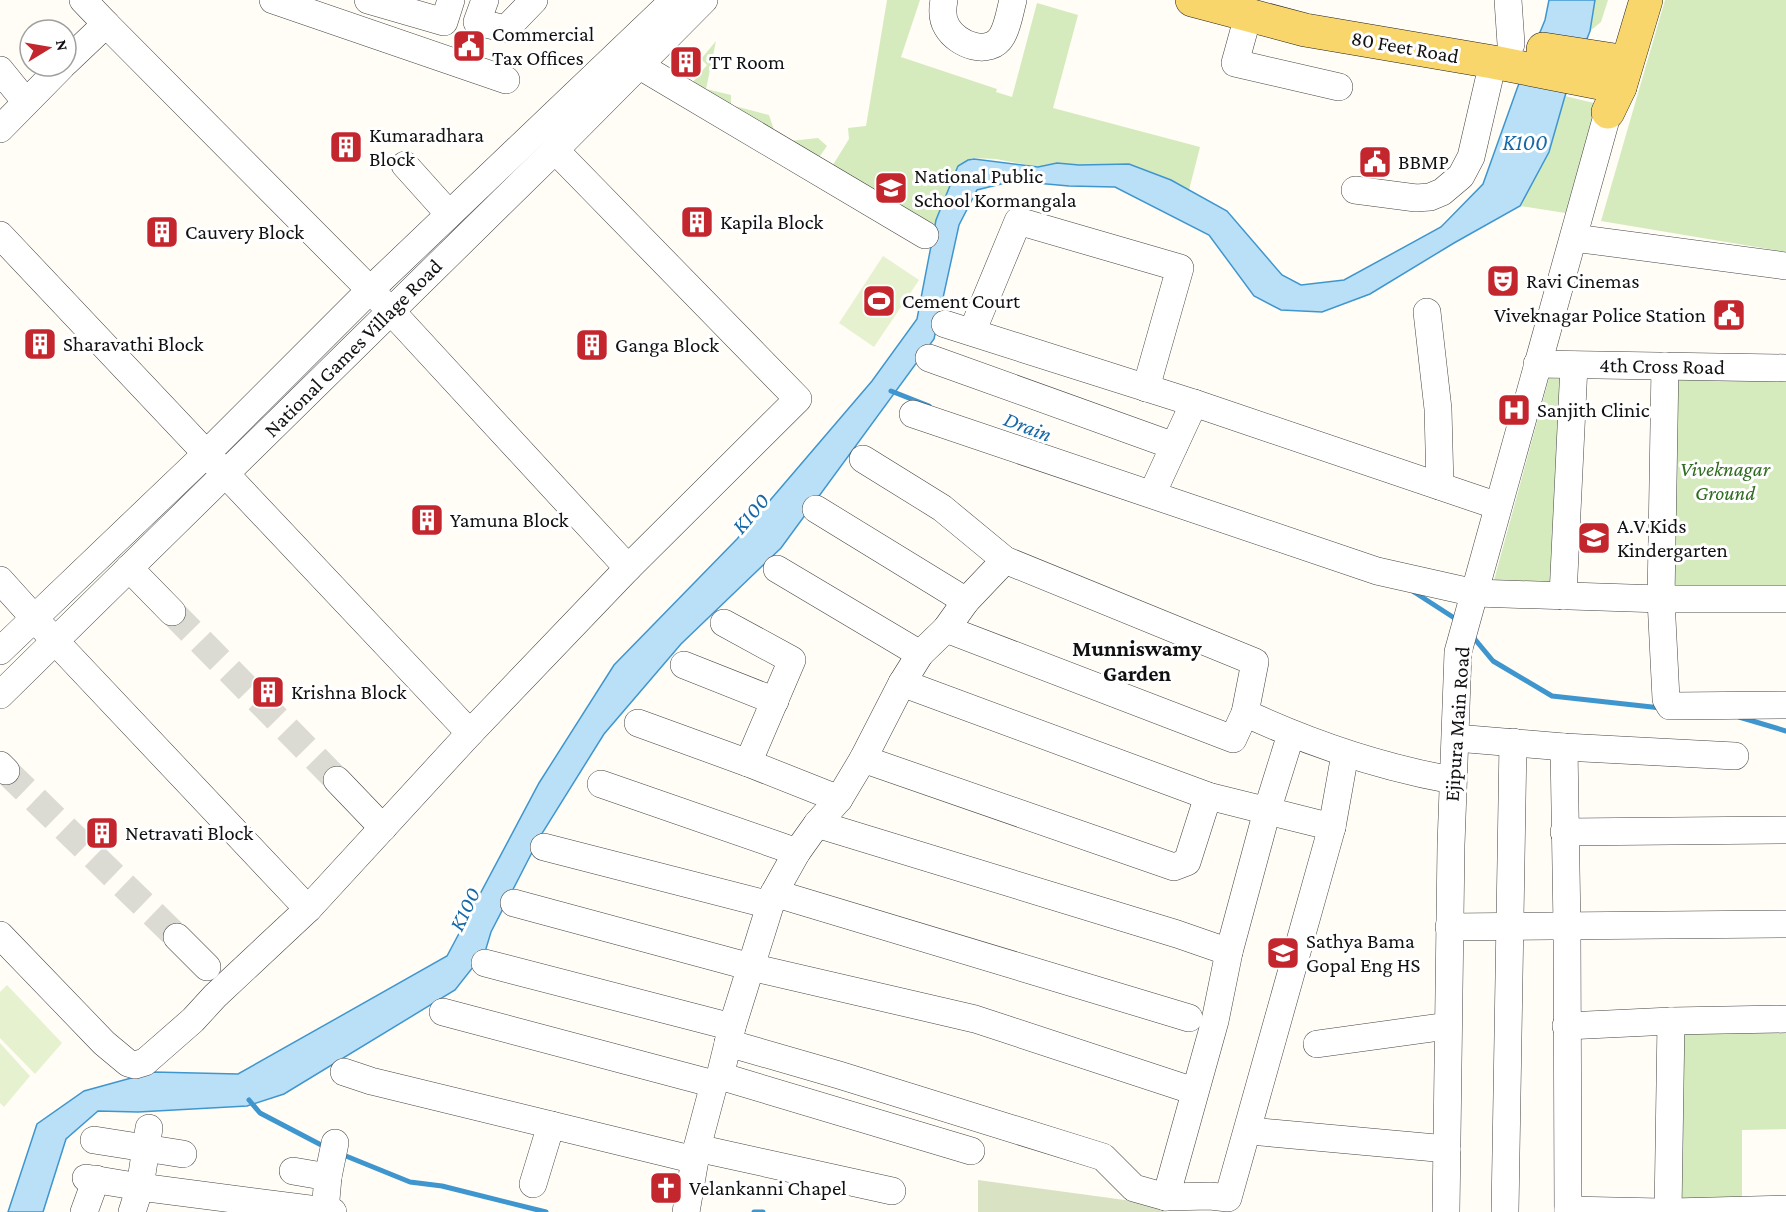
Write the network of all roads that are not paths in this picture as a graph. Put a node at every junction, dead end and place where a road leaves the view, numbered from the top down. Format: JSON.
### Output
{"nodes":[{"id":1,"x":83,"y":0,"type":"edge"},
{"id":2,"x":273,"y":0,"type":"edge"},
{"id":3,"x":368,"y":0,"type":"edge"},
{"id":4,"x":451,"y":0,"type":"edge"},
{"id":5,"x":485,"y":0,"type":"edge"},
{"id":6,"x":534,"y":0,"type":"edge"},
{"id":7,"x":674,"y":0,"type":"edge"},
{"id":8,"x":704,"y":0,"type":"edge"},
{"id":9,"x":944,"y":0,"type":"edge"},
{"id":10,"x":1013,"y":0,"type":"edge"},
{"id":11,"x":1508,"y":0,"type":"edge"},
{"id":12,"x":1628,"y":0,"type":"edge"},
{"id":13,"x":1646,"y":0,"type":"edge"},
{"id":14,"x":1230,"y":5,"type":"edge"},
{"id":15,"x":106,"y":24,"type":"junction"},
{"id":16,"x":78,"y":51,"type":"edge"},
{"id":17,"x":1513,"y":55,"type":"junction"},
{"id":18,"x":640,"y":66,"type":"junction"},
{"id":19,"x":0,"y":70,"type":"edge"},
{"id":20,"x":1605,"y":77,"type":"junction"},
{"id":21,"x":50,"y":78,"type":"edge"},
{"id":22,"x":506,"y":80,"type":"dead end"},
{"id":23,"x":1339,"y":87,"type":"dead end"},
{"id":24,"x":26,"y":102,"type":"junction"},
{"id":25,"x":0,"y":129,"type":"edge"},
{"id":26,"x":555,"y":150,"type":"junction"},
{"id":27,"x":405,"y":165,"type":"dead end"},
{"id":28,"x":1354,"y":190,"type":"dead end"},
{"id":29,"x":449,"y":214,"type":"junction"},
{"id":30,"x":925,"y":235,"type":"dead end"},
{"id":31,"x":0,"y":236,"type":"edge"},
{"id":32,"x":1575,"y":238,"type":"junction"},
{"id":33,"x":1786,"y":266,"type":"edge"},
{"id":34,"x":370,"y":290,"type":"junction"},
{"id":35,"x":390,"y":310,"type":"junction"},
{"id":36,"x":1427,"y":312,"type":"dead end"},
{"id":37,"x":945,"y":324,"type":"dead end"},
{"id":38,"x":972,"y":332,"type":"junction"},
{"id":39,"x":929,"y":358,"type":"dead end"},
{"id":40,"x":1537,"y":364,"type":"junction"},
{"id":41,"x":1574,"y":365,"type":"junction"},
{"id":42,"x":1665,"y":366,"type":"junction"},
{"id":43,"x":1786,"y":368,"type":"edge"},
{"id":44,"x":1146,"y":388,"type":"junction"},
{"id":45,"x":1194,"y":403,"type":"junction"},
{"id":46,"x":913,"y":414,"type":"dead end"},
{"id":47,"x":1174,"y":446,"type":"junction"},
{"id":48,"x":206,"y":454,"type":"junction"},
{"id":49,"x":863,"y":459,"type":"dead end"},
{"id":50,"x":226,"y":475,"type":"junction"},
{"id":51,"x":1440,"y":486,"type":"junction"},
{"id":52,"x":1152,"y":494,"type":"junction"},
{"id":53,"x":1498,"y":506,"type":"junction"},
{"id":54,"x":816,"y":508,"type":"dead end"},
{"id":55,"x":1005,"y":560,"type":"junction"},
{"id":56,"x":129,"y":568,"type":"junction"},
{"id":57,"x":628,"y":568,"type":"junction"},
{"id":58,"x":777,"y":569,"type":"dead end"},
{"id":59,"x":0,"y":580,"type":"edge"},
{"id":60,"x":1474,"y":593,"type":"junction"},
{"id":61,"x":1563,"y":596,"type":"junction"},
{"id":62,"x":1786,"y":598,"type":"edge"},
{"id":63,"x":1661,"y":599,"type":"junction"},
{"id":64,"x":966,"y":601,"type":"junction"},
{"id":65,"x":172,"y":612,"type":"tunnel mouth"},
{"id":66,"x":35,"y":618,"type":"junction"},
{"id":67,"x":724,"y":623,"type":"dead end"},
{"id":68,"x":946,"y":628,"type":"junction"},
{"id":69,"x":55,"y":641,"type":"junction"},
{"id":70,"x":0,"y":651,"type":"edge"},
{"id":71,"x":920,"y":654,"type":"junction"},
{"id":72,"x":684,"y":665,"type":"dead end"},
{"id":73,"x":902,"y":683,"type":"junction"},
{"id":74,"x":0,"y":695,"type":"edge"},
{"id":75,"x":775,"y":701,"type":"junction"},
{"id":76,"x":1786,"y":705,"type":"edge"},
{"id":77,"x":1245,"y":713,"type":"junction"},
{"id":78,"x":638,"y":723,"type":"dead end"},
{"id":79,"x":471,"y":733,"type":"junction"},
{"id":80,"x":1291,"y":734,"type":"junction"},
{"id":81,"x":1456,"y":738,"type":"junction"},
{"id":82,"x":1512,"y":742,"type":"junction"},
{"id":83,"x":1564,"y":747,"type":"junction"},
{"id":84,"x":1345,"y":754,"type":"junction"},
{"id":85,"x":1735,"y":756,"type":"dead end"},
{"id":86,"x":863,"y":759,"type":"junction"},
{"id":87,"x":748,"y":763,"type":"junction"},
{"id":88,"x":337,"y":780,"type":"tunnel mouth"},
{"id":89,"x":1452,"y":780,"type":"junction"},
{"id":90,"x":601,"y":784,"type":"dead end"},
{"id":91,"x":1208,"y":796,"type":"junction"},
{"id":92,"x":839,"y":799,"type":"junction"},
{"id":93,"x":1267,"y":810,"type":"junction"},
{"id":94,"x":817,"y":824,"type":"junction"},
{"id":95,"x":1332,"y":827,"type":"junction"},
{"id":96,"x":383,"y":828,"type":"junction"},
{"id":97,"x":1786,"y":830,"type":"edge"},
{"id":98,"x":1564,"y":832,"type":"junction"},
{"id":99,"x":544,"y":847,"type":"dead end"},
{"id":100,"x":796,"y":852,"type":"junction"},
{"id":101,"x":772,"y":899,"type":"junction"},
{"id":102,"x":514,"y":903,"type":"dead end"},
{"id":103,"x":308,"y":909,"type":"junction"},
{"id":104,"x":1786,"y":924,"type":"edge"},
{"id":105,"x":1449,"y":927,"type":"junction"},
{"id":106,"x":1509,"y":927,"type":"junction"},
{"id":107,"x":1567,"y":927,"type":"junction"},
{"id":108,"x":0,"y":935,"type":"edge"},
{"id":109,"x":177,"y":937,"type":"tunnel mouth"},
{"id":110,"x":1229,"y":952,"type":"junction"},
{"id":111,"x":485,"y":963,"type":"dead end"},
{"id":112,"x":207,"y":967,"type":"dead end"},
{"id":113,"x":751,"y":967,"type":"junction"},
{"id":114,"x":443,"y":1012,"type":"dead end"},
{"id":115,"x":1190,"y":1018,"type":"dead end"},
{"id":116,"x":1786,"y":1019,"type":"edge"},
{"id":117,"x":1671,"y":1021,"type":"junction"},
{"id":118,"x":1448,"y":1026,"type":"junction"},
{"id":119,"x":1566,"y":1026,"type":"junction"},
{"id":120,"x":730,"y":1035,"type":"junction"},
{"id":121,"x":1317,"y":1044,"type":"dead end"},
{"id":122,"x":344,"y":1072,"type":"dead end"},
{"id":123,"x":717,"y":1080,"type":"junction"},
{"id":124,"x":1194,"y":1091,"type":"junction"},
{"id":125,"x":551,"y":1125,"type":"junction"},
{"id":126,"x":1261,"y":1132,"type":"dead end"},
{"id":127,"x":148,"y":1138,"type":"junction"},
{"id":128,"x":94,"y":1140,"type":"dead end"},
{"id":129,"x":335,"y":1143,"type":"dead end"},
{"id":130,"x":1447,"y":1149,"type":"junction"},
{"id":131,"x":971,"y":1151,"type":"dead end"},
{"id":132,"x":696,"y":1154,"type":"junction"},
{"id":133,"x":293,"y":1171,"type":"dead end"},
{"id":134,"x":328,"y":1177,"type":"junction"},
{"id":135,"x":533,"y":1184,"type":"dead end"},
{"id":136,"x":892,"y":1191,"type":"dead end"},
{"id":137,"x":178,"y":1192,"type":"junction"},
{"id":138,"x":1166,"y":1197,"type":"junction"},
{"id":139,"x":136,"y":1199,"type":"edge"},
{"id":140,"x":1209,"y":1204,"type":"edge"},
{"id":141,"x":1786,"y":1209,"type":"edge"},
{"id":142,"x":329,"y":1211,"type":"edge"},
{"id":143,"x":1568,"y":1211,"type":"edge"},
{"id":144,"x":84,"y":1212,"type":"edge"},
{"id":145,"x":686,"y":1212,"type":"edge"},
{"id":146,"x":1446,"y":1212,"type":"edge"},
{"id":147,"x":1505,"y":1212,"type":"edge"},
{"id":148,"x":1661,"y":1212,"type":"edge"},
{"id":149,"x":1668,"y":1212,"type":"edge"},
{"id":150,"x":1673,"y":1212,"type":"edge"}],
"edges":[{"from":1,"to":15,"type":"street"},
{"from":2,"to":22,"type":"street"},
{"from":3,"to":4,"type":"street"},
{"from":5,"to":6,"type":"street"},
{"from":7,"to":29,"type":"street","name":"National Games Village Road"},
{"from":8,"to":18,"type":"street","name":"National Games Village Road"},
{"from":9,"to":10,"type":"street"},
{"from":11,"to":17,"type":"street"},
{"from":12,"to":20,"type":"main road","name":"Ejipura Main Road"},
{"from":13,"to":20,"type":"main road","name":"Ejipura Main Road"},
{"from":14,"to":17,"type":"main road","name":"80 Feet Road"},
{"from":14,"to":23,"type":"street"},
{"from":15,"to":16,"type":"street"},
{"from":15,"to":34,"type":"street"},
{"from":17,"to":20,"type":"main road","name":"80 Feet Road"},
{"from":17,"to":28,"type":"street"},
{"from":18,"to":26,"type":"street","name":"National Games Village Road"},
{"from":18,"to":30,"type":"street"},
{"from":19,"to":24,"type":"street"},
{"from":20,"to":32,"type":"street","name":"Ejipura Main Road"},
{"from":21,"to":24,"type":"street"},
{"from":24,"to":25,"type":"street"},
{"from":26,"to":35,"type":"street","name":"National Games Village Road"},
{"from":26,"to":57,"type":"street"},
{"from":27,"to":29,"type":"street"},
{"from":29,"to":34,"type":"street","name":"National Games Village Road"},
{"from":31,"to":48,"type":"street"},
{"from":32,"to":33,"type":"street"},
{"from":32,"to":40,"type":"street","name":"Ejipura Main Road"},
{"from":34,"to":35,"type":"street"},
{"from":34,"to":48,"type":"street","name":"National Games Village Road"},
{"from":35,"to":50,"type":"street","name":"National Games Village Road"},
{"from":35,"to":57,"type":"street"},
{"from":36,"to":51,"type":"street"},
{"from":37,"to":38,"type":"street"},
{"from":38,"to":44,"type":"street"},
{"from":38,"to":44,"type":"street"},
{"from":39,"to":47,"type":"street"},
{"from":40,"to":41,"type":"street","name":"4th Cross Road"},
{"from":40,"to":53,"type":"street","name":"Ejipura Main Road"},
{"from":41,"to":42,"type":"street","name":"4th Cross Road"},
{"from":41,"to":61,"type":"street"},
{"from":42,"to":43,"type":"street","name":"4th Cross Road"},
{"from":42,"to":63,"type":"street"},
{"from":44,"to":45,"type":"street"},
{"from":45,"to":47,"type":"street"},
{"from":45,"to":51,"type":"street"},
{"from":46,"to":52,"type":"street"},
{"from":47,"to":52,"type":"street"},
{"from":48,"to":50,"type":"street"},
{"from":48,"to":66,"type":"street","name":"National Games Village Road"},
{"from":49,"to":55,"type":"street"},
{"from":50,"to":56,"type":"street","name":"National Games Village Road"},
{"from":50,"to":79,"type":"street"},
{"from":51,"to":53,"type":"street"},
{"from":52,"to":60,"type":"street"},
{"from":53,"to":60,"type":"street","name":"Ejipura Main Road"},
{"from":54,"to":64,"type":"street"},
{"from":55,"to":64,"type":"street"},
{"from":55,"to":77,"type":"street"},
{"from":56,"to":65,"type":"street"},
{"from":56,"to":69,"type":"street","name":"National Games Village Road"},
{"from":57,"to":79,"type":"street"},
{"from":58,"to":71,"type":"street"},
{"from":59,"to":66,"type":"street"},
{"from":60,"to":61,"type":"street"},
{"from":60,"to":81,"type":"street","name":"Ejipura Main Road"},
{"from":61,"to":63,"type":"street"},
{"from":62,"to":63,"type":"street"},
{"from":63,"to":76,"type":"street"},
{"from":64,"to":68,"type":"street"},
{"from":66,"to":69,"type":"street"},
{"from":66,"to":70,"type":"street","name":"National Games Village Road"},
{"from":67,"to":75,"type":"street"},
{"from":68,"to":71,"type":"street"},
{"from":68,"to":77,"type":"street"},
{"from":69,"to":74,"type":"street","name":"National Games Village Road"},
{"from":69,"to":103,"type":"street"},
{"from":71,"to":73,"type":"street"},
{"from":72,"to":75,"type":"street"},
{"from":73,"to":86,"type":"street"},
{"from":73,"to":91,"type":"street"},
{"from":75,"to":87,"type":"street"},
{"from":77,"to":80,"type":"street"},
{"from":78,"to":87,"type":"street"},
{"from":79,"to":96,"type":"street"},
{"from":80,"to":84,"type":"street"},
{"from":80,"to":93,"type":"street"},
{"from":81,"to":82,"type":"street"},
{"from":81,"to":89,"type":"street","name":"Ejipura Main Road"},
{"from":82,"to":83,"type":"street"},
{"from":82,"to":106,"type":"street"},
{"from":83,"to":85,"type":"street"},
{"from":83,"to":98,"type":"street"},
{"from":84,"to":89,"type":"street"},
{"from":84,"to":95,"type":"street"},
{"from":86,"to":91,"type":"street"},
{"from":86,"to":92,"type":"street"},
{"from":87,"to":92,"type":"street"},
{"from":88,"to":96,"type":"street"},
{"from":89,"to":105,"type":"street","name":"Ejipura Main Road"},
{"from":90,"to":100,"type":"street"},
{"from":91,"to":93,"type":"street"},
{"from":92,"to":94,"type":"street"},
{"from":93,"to":95,"type":"street"},
{"from":93,"to":110,"type":"street"},
{"from":94,"to":100,"type":"street"},
{"from":94,"to":110,"type":"street"},
{"from":95,"to":140,"type":"street"},
{"from":96,"to":103,"type":"street"},
{"from":97,"to":98,"type":"street"},
{"from":98,"to":107,"type":"street"},
{"from":99,"to":101,"type":"street"},
{"from":100,"to":101,"type":"street"},
{"from":101,"to":113,"type":"street"},
{"from":101,"to":115,"type":"street"},
{"from":102,"to":113,"type":"street"},
{"from":103,"to":108,"type":"street"},
{"from":104,"to":107,"type":"street"},
{"from":105,"to":106,"type":"street"},
{"from":105,"to":118,"type":"street","name":"Ejipura Main Road"},
{"from":106,"to":107,"type":"street"},
{"from":106,"to":147,"type":"street"},
{"from":107,"to":119,"type":"street"},
{"from":109,"to":112,"type":"street"},
{"from":110,"to":124,"type":"street"},
{"from":111,"to":120,"type":"street"},
{"from":113,"to":120,"type":"street"},
{"from":113,"to":124,"type":"street"},
{"from":114,"to":123,"type":"street"},
{"from":116,"to":117,"type":"street"},
{"from":117,"to":119,"type":"street"},
{"from":117,"to":149,"type":"street"},
{"from":118,"to":121,"type":"street"},
{"from":118,"to":130,"type":"street","name":"Ejipura Main Road"},
{"from":119,"to":143,"type":"street"},
{"from":120,"to":123,"type":"street"},
{"from":120,"to":138,"type":"street"},
{"from":122,"to":125,"type":"street"},
{"from":123,"to":131,"type":"street"},
{"from":123,"to":132,"type":"street"},
{"from":124,"to":138,"type":"street"},
{"from":125,"to":132,"type":"street"},
{"from":125,"to":135,"type":"street"},
{"from":126,"to":130,"type":"street"},
{"from":127,"to":128,"type":"street"},
{"from":127,"to":137,"type":"street"},
{"from":127,"to":139,"type":"street"},
{"from":129,"to":134,"type":"street"},
{"from":130,"to":146,"type":"street","name":"Ejipura Main Road"},
{"from":132,"to":136,"type":"street"},
{"from":132,"to":145,"type":"street"},
{"from":133,"to":134,"type":"street"},
{"from":134,"to":142,"type":"street"},
{"from":137,"to":139,"type":"street"},
{"from":137,"to":142,"type":"street"},
{"from":138,"to":140,"type":"street"},
{"from":139,"to":144,"type":"street"},
{"from":141,"to":150,"type":"street"},
{"from":143,"to":148,"type":"street"}]}
